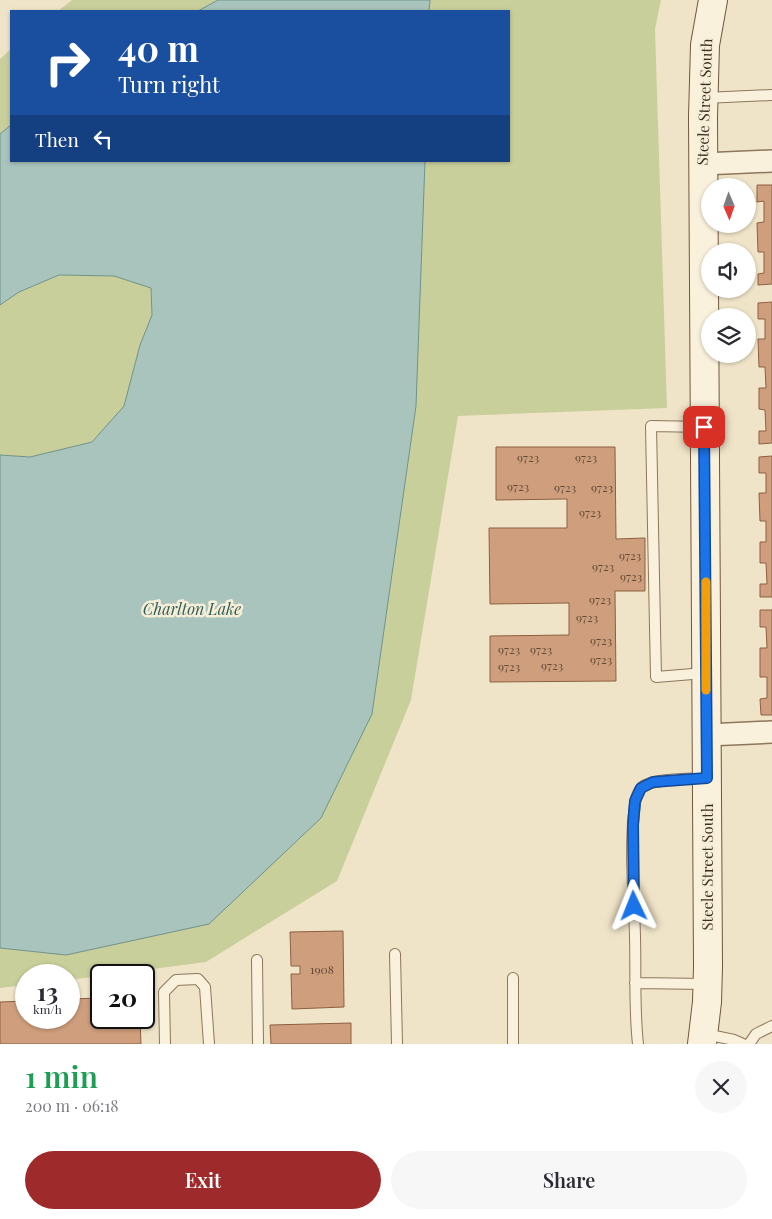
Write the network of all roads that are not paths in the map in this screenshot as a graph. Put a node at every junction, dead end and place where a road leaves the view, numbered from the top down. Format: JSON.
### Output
{"nodes":[{"id":1,"x":713,"y":0,"type":"edge"},
{"id":2,"x":772,"y":94,"type":"edge"},
{"id":3,"x":703,"y":98,"type":"junction"},
{"id":4,"x":772,"y":161,"type":"edge"},
{"id":5,"x":703,"y":164,"type":"junction"},
{"id":6,"x":704,"y":427,"type":"junction"},
{"id":7,"x":706,"y":673,"type":"junction"},
{"id":8,"x":772,"y":732,"type":"edge"},
{"id":9,"x":707,"y":735,"type":"junction"},
{"id":10,"x":707,"y":778,"type":"junction"},
{"id":11,"x":395,"y":954,"type":"dead end"},
{"id":12,"x":257,"y":960,"type":"dead end"},
{"id":13,"x":514,"y":978,"type":"dead end"},
{"id":14,"x":635,"y":983,"type":"junction"},
{"id":15,"x":707,"y":984,"type":"junction"},
{"id":16,"x":772,"y":1026,"type":"edge"},
{"id":17,"x":703,"y":1039,"type":"edge"},
{"id":18,"x":165,"y":1044,"type":"edge"},
{"id":19,"x":209,"y":1044,"type":"edge"},
{"id":20,"x":258,"y":1044,"type":"edge"},
{"id":21,"x":397,"y":1044,"type":"edge"},
{"id":22,"x":513,"y":1044,"type":"edge"},
{"id":23,"x":638,"y":1044,"type":"edge"},
{"id":24,"x":743,"y":1044,"type":"edge"},
{"id":25,"x":749,"y":1044,"type":"edge"}],
"edges":[{"from":1,"to":3,"type":"main road","name":"Steele Street South"},
{"from":2,"to":3,"type":"lane"},
{"from":3,"to":5,"type":"main road","name":"Steele Street South"},
{"from":4,"to":5,"type":"street"},
{"from":5,"to":6,"type":"main road","name":"Steele Street South"},
{"from":6,"to":7,"type":"main road","name":"Steele Street South"},
{"from":6,"to":7,"type":"lane"},
{"from":7,"to":9,"type":"main road","name":"Steele Street South"},
{"from":8,"to":9,"type":"street"},
{"from":9,"to":10,"type":"main road","name":"Steele Street South"},
{"from":10,"to":14,"type":"lane"},
{"from":10,"to":15,"type":"main road","name":"Steele Street South"},
{"from":11,"to":21,"type":"lane"},
{"from":12,"to":20,"type":"lane"},
{"from":13,"to":22,"type":"lane"},
{"from":14,"to":15,"type":"lane"},
{"from":14,"to":23,"type":"lane"},
{"from":15,"to":17,"type":"main road","name":"Steele Street South"},
{"from":16,"to":25,"type":"lane"},
{"from":17,"to":24,"type":"lane"},
{"from":18,"to":19,"type":"lane"}]}
